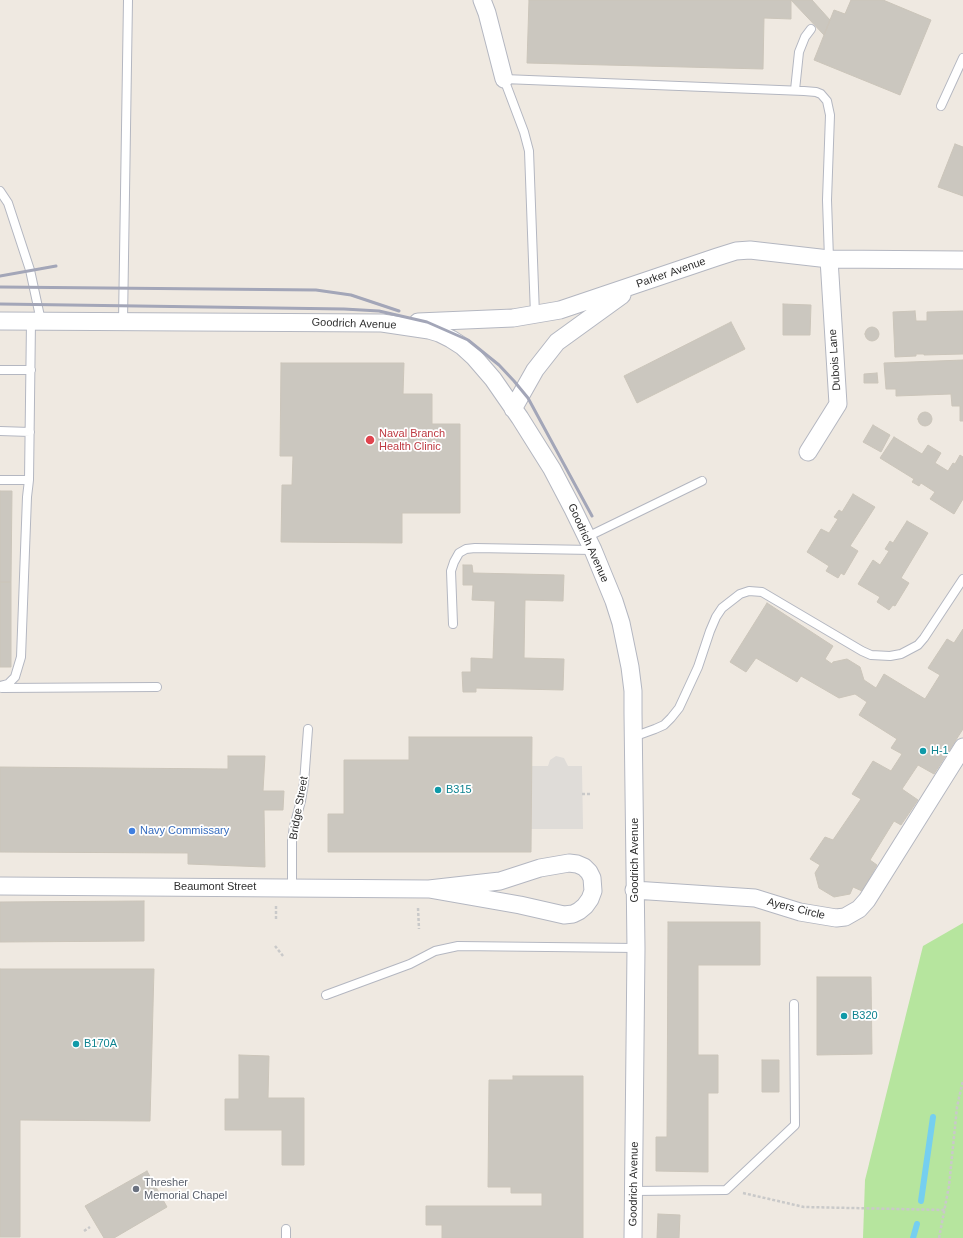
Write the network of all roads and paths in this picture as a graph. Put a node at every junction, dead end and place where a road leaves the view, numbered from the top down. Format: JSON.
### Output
{"nodes":[{"id":1,"x":128,"y":0,"type":"edge"},
{"id":2,"x":482,"y":0,"type":"edge"},
{"id":3,"x":811,"y":29,"type":"dead end"},
{"id":4,"x":963,"y":58,"type":"edge"},
{"id":5,"x":504,"y":79,"type":"junction"},
{"id":6,"x":795,"y":90,"type":"junction"},
{"id":7,"x":941,"y":106,"type":"dead end"},
{"id":8,"x":0,"y":192,"type":"edge"},
{"id":9,"x":829,"y":259,"type":"junction"},
{"id":10,"x":963,"y":260,"type":"edge"},
{"id":11,"x":633,"y":286,"type":"junction"},
{"id":12,"x":535,"y":315,"type":"junction"},
{"id":13,"x":0,"y":321,"type":"edge"},
{"id":14,"x":36,"y":321,"type":"junction"},
{"id":15,"x":123,"y":322,"type":"junction"},
{"id":16,"x":382,"y":323,"type":"junction"},
{"id":17,"x":0,"y":370,"type":"edge"},
{"id":18,"x":31,"y":370,"type":"junction"},
{"id":19,"x":513,"y":409,"type":"junction"},
{"id":20,"x":0,"y":431,"type":"edge"},
{"id":21,"x":30,"y":432,"type":"junction"},
{"id":22,"x":808,"y":452,"type":"dead end"},
{"id":23,"x":0,"y":480,"type":"edge"},
{"id":24,"x":29,"y":480,"type":"junction"},
{"id":25,"x":702,"y":480,"type":"dead end"},
{"id":26,"x":590,"y":543,"type":"junction"},
{"id":27,"x":963,"y":579,"type":"edge"},
{"id":28,"x":453,"y":624,"type":"dead end"},
{"id":29,"x":0,"y":687,"type":"edge"},
{"id":30,"x":158,"y":687,"type":"dead end"},
{"id":31,"x":308,"y":729,"type":"dead end"},
{"id":32,"x":633,"y":738,"type":"junction"},
{"id":33,"x":963,"y":748,"type":"edge"},
{"id":34,"x":582,"y":794,"type":"dead end"},
{"id":35,"x":590,"y":794,"type":"dead end"},
{"id":36,"x":0,"y":886,"type":"edge"},
{"id":37,"x":292,"y":888,"type":"junction"},
{"id":38,"x":429,"y":889,"type":"junction"},
{"id":39,"x":634,"y":890,"type":"junction"},
{"id":40,"x":418,"y":903,"type":"dead end"},
{"id":41,"x":276,"y":906,"type":"dead end"},
{"id":42,"x":276,"y":919,"type":"dead end"},
{"id":43,"x":419,"y":929,"type":"dead end"},
{"id":44,"x":275,"y":946,"type":"dead end"},
{"id":45,"x":636,"y":948,"type":"junction"},
{"id":46,"x":283,"y":956,"type":"dead end"},
{"id":47,"x":326,"y":995,"type":"dead end"},
{"id":48,"x":794,"y":1004,"type":"dead end"},
{"id":49,"x":963,"y":1080,"type":"edge"},
{"id":50,"x":726,"y":1190,"type":"junction"},
{"id":51,"x":634,"y":1191,"type":"junction"},
{"id":52,"x":945,"y":1210,"type":"junction"},
{"id":53,"x":90,"y":1227,"type":"dead end"},
{"id":54,"x":286,"y":1229,"type":"dead end"},
{"id":55,"x":84,"y":1231,"type":"dead end"},
{"id":56,"x":286,"y":1238,"type":"edge"},
{"id":57,"x":633,"y":1238,"type":"edge"},
{"id":58,"x":939,"y":1238,"type":"edge"}],
"edges":[{"from":1,"to":15,"type":"lane"},
{"from":2,"to":5,"type":"street"},
{"from":3,"to":6,"type":"lane"},
{"from":4,"to":7,"type":"lane"},
{"from":5,"to":6,"type":"lane"},
{"from":5,"to":12,"type":"lane"},
{"from":6,"to":9,"type":"lane"},
{"from":8,"to":14,"type":"lane"},
{"from":9,"to":10,"type":"street","name":"Parker Avenue"},
{"from":9,"to":11,"type":"street","name":"Parker Avenue"},
{"from":9,"to":22,"type":"street","name":"Dubois Lane"},
{"from":11,"to":12,"type":"street","name":"Parker Avenue"},
{"from":11,"to":19,"type":"street"},
{"from":12,"to":16,"type":"street","name":"Parker Avenue"},
{"from":13,"to":14,"type":"street","name":"Goodrich Avenue"},
{"from":14,"to":15,"type":"street","name":"Goodrich Avenue"},
{"from":14,"to":18,"type":"lane"},
{"from":15,"to":16,"type":"street","name":"Goodrich Avenue"},
{"from":16,"to":19,"type":"street","name":"Goodrich Avenue"},
{"from":17,"to":18,"type":"lane"},
{"from":18,"to":21,"type":"lane"},
{"from":19,"to":26,"type":"street","name":"Goodrich Avenue"},
{"from":20,"to":21,"type":"lane"},
{"from":21,"to":24,"type":"lane"},
{"from":23,"to":24,"type":"lane"},
{"from":24,"to":29,"type":"lane"},
{"from":25,"to":26,"type":"lane"},
{"from":26,"to":28,"type":"lane"},
{"from":26,"to":32,"type":"street","name":"Goodrich Avenue"},
{"from":27,"to":32,"type":"lane"},
{"from":29,"to":30,"type":"lane"},
{"from":31,"to":37,"type":"lane","name":"Bridge Street"},
{"from":32,"to":39,"type":"street","name":"Goodrich Avenue"},
{"from":33,"to":39,"type":"street","name":"Ayers Circle"},
{"from":34,"to":35,"type":"path"},
{"from":36,"to":37,"type":"street","name":"Beaumont Street"},
{"from":37,"to":38,"type":"street","name":"Beaumont Street"},
{"from":38,"to":38,"type":"street","name":"Beaumont Street"},
{"from":39,"to":45,"type":"street","name":"Goodrich Avenue"},
{"from":40,"to":43,"type":"path"},
{"from":41,"to":42,"type":"path"},
{"from":44,"to":46,"type":"path"},
{"from":45,"to":47,"type":"lane"},
{"from":45,"to":51,"type":"street","name":"Goodrich Avenue"},
{"from":48,"to":50,"type":"lane"},
{"from":49,"to":52,"type":"path"},
{"from":50,"to":51,"type":"lane"},
{"from":50,"to":52,"type":"path"},
{"from":51,"to":57,"type":"street","name":"Goodrich Avenue"},
{"from":52,"to":58,"type":"path"},
{"from":53,"to":55,"type":"path"},
{"from":54,"to":56,"type":"lane"}]}
